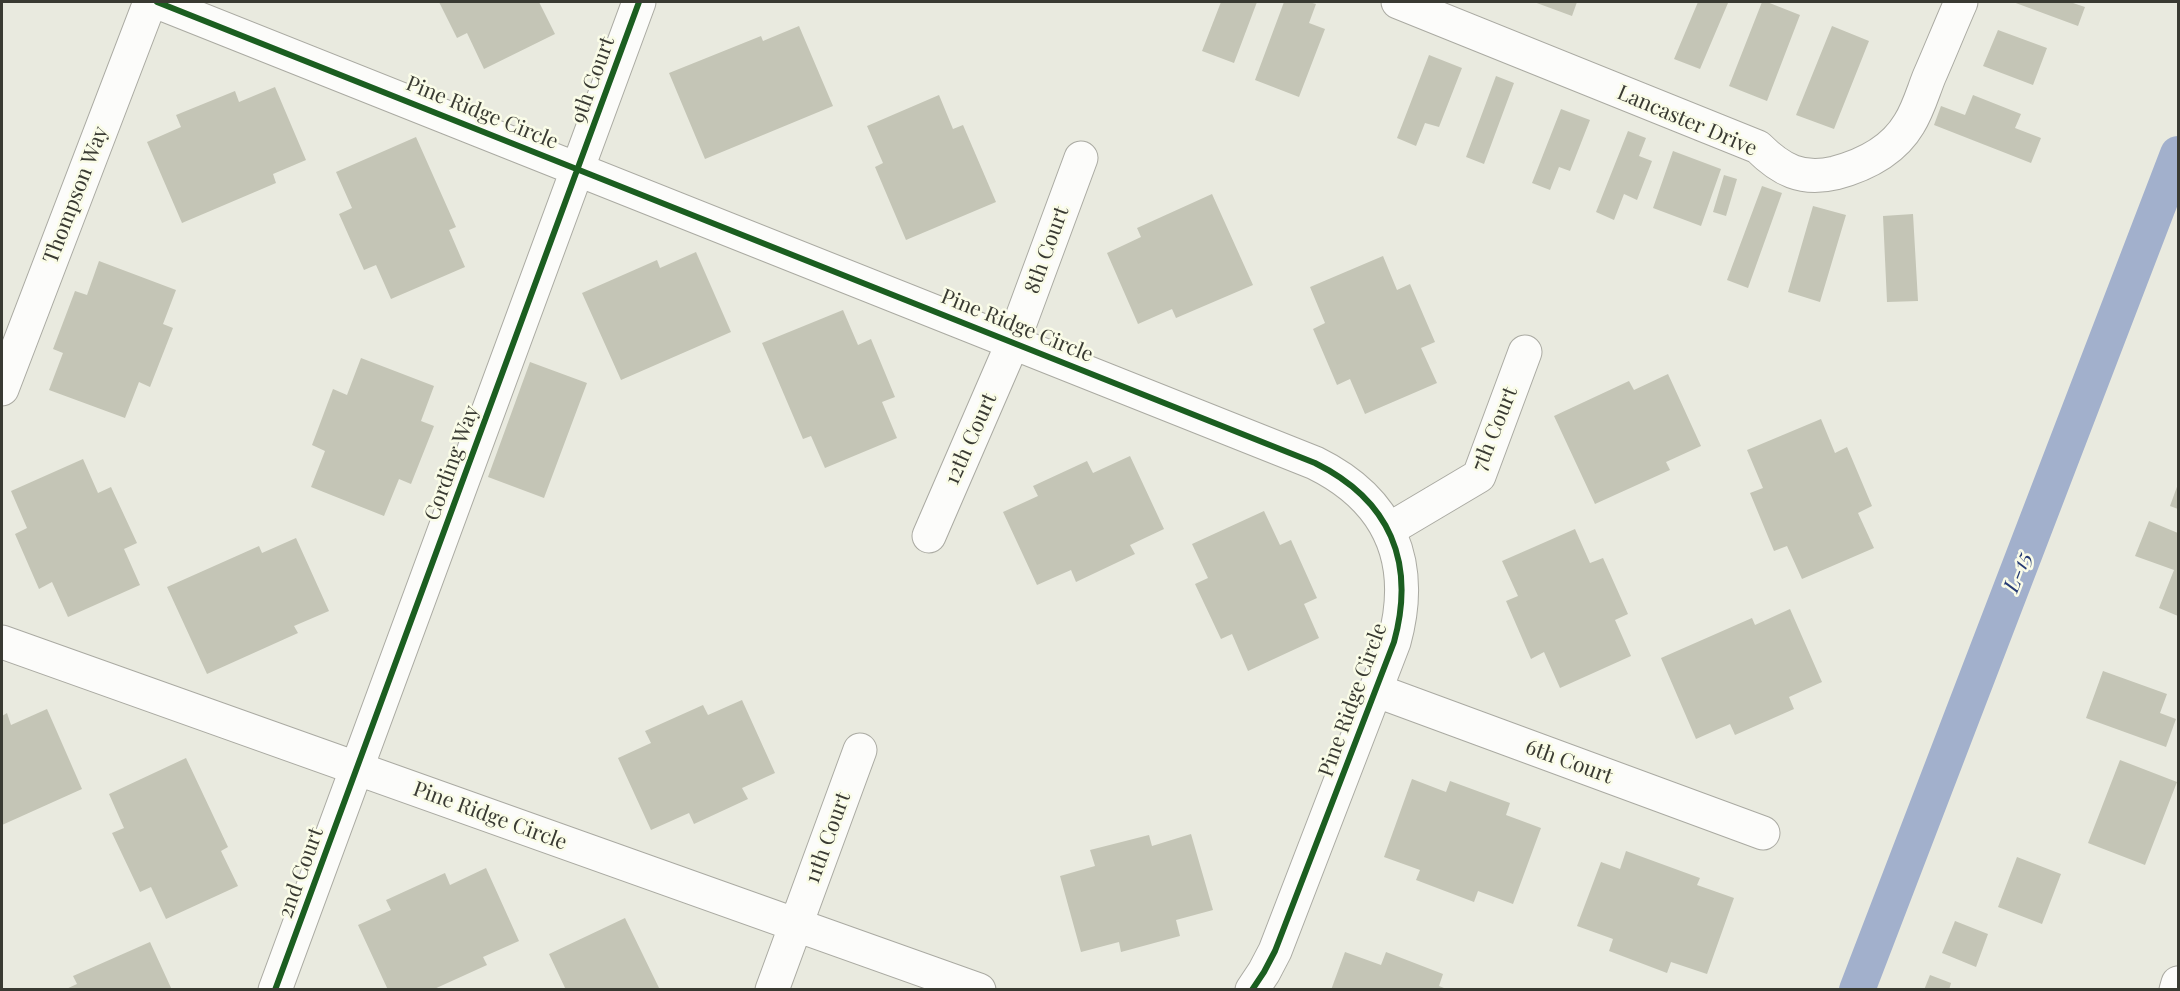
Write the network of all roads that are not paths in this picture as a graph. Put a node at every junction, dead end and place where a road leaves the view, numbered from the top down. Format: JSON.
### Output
{"nodes":[{"id":1,"x":150,"y":2,"type":"edge"},
{"id":2,"x":157,"y":2,"type":"edge"},
{"id":3,"x":639,"y":2,"type":"edge"},
{"id":4,"x":1398,"y":2,"type":"edge"},
{"id":5,"x":1961,"y":2,"type":"edge"},
{"id":6,"x":1081,"y":158,"type":"dead end"},
{"id":7,"x":578,"y":169,"type":"junction"},
{"id":8,"x":1013,"y":342,"type":"junction"},
{"id":9,"x":1525,"y":352,"type":"dead end"},
{"id":10,"x":2,"y":389,"type":"edge"},
{"id":11,"x":1388,"y":530,"type":"junction"},
{"id":12,"x":929,"y":536,"type":"dead end"},
{"id":13,"x":2,"y":642,"type":"edge"},
{"id":14,"x":1375,"y":690,"type":"junction"},
{"id":15,"x":860,"y":750,"type":"dead end"},
{"id":16,"x":357,"y":768,"type":"junction"},
{"id":17,"x":1763,"y":833,"type":"dead end"},
{"id":18,"x":797,"y":925,"type":"junction"},
{"id":19,"x":2178,"y":983,"type":"edge"},
{"id":20,"x":275,"y":990,"type":"edge"},
{"id":21,"x":772,"y":990,"type":"edge"},
{"id":22,"x":979,"y":990,"type":"edge"},
{"id":23,"x":1252,"y":990,"type":"edge"},
{"id":24,"x":2176,"y":990,"type":"edge"}],
"edges":[{"from":1,"to":10,"type":"street","name":"Thompson Way"},
{"from":2,"to":7,"type":"street","name":"Pine Ridge Circle"},
{"from":3,"to":7,"type":"street","name":"9th Court"},
{"from":4,"to":5,"type":"street","name":"Lancaster Drive"},
{"from":6,"to":8,"type":"street","name":"8th Court"},
{"from":7,"to":8,"type":"street","name":"Pine Ridge Circle"},
{"from":7,"to":16,"type":"street","name":"Cording Way"},
{"from":8,"to":11,"type":"street","name":"Pine Ridge Circle"},
{"from":8,"to":12,"type":"street","name":"12th Court"},
{"from":9,"to":11,"type":"street","name":"7th Court"},
{"from":11,"to":14,"type":"street","name":"Pine Ridge Circle"},
{"from":13,"to":16,"type":"street","name":"Pine Ridge Circle"},
{"from":14,"to":17,"type":"street","name":"6th Court"},
{"from":14,"to":23,"type":"street","name":"Pine Ridge Circle"},
{"from":15,"to":18,"type":"street","name":"11th Court"},
{"from":16,"to":18,"type":"street","name":"Pine Ridge Circle"},
{"from":16,"to":20,"type":"street","name":"2nd Court"},
{"from":18,"to":21,"type":"street","name":"11th Court"},
{"from":18,"to":22,"type":"street","name":"Pine Ridge Circle"},
{"from":19,"to":24,"type":"street"}]}
